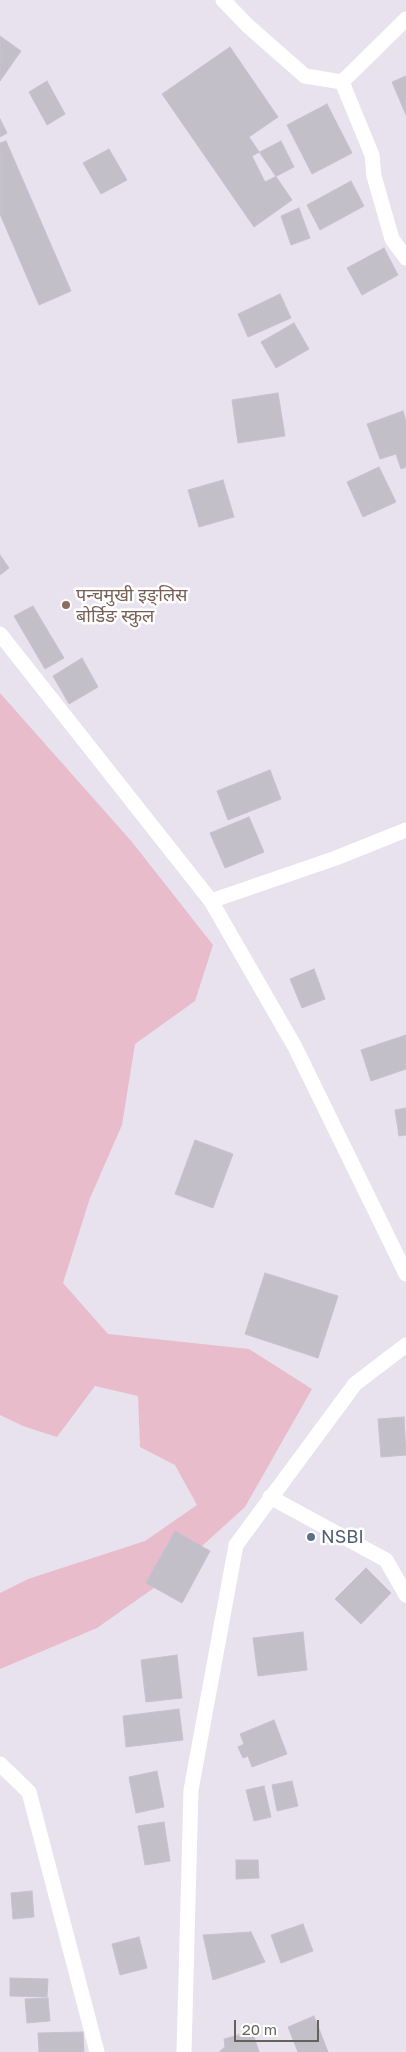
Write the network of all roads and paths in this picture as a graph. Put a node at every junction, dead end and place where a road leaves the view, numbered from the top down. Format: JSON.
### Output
{"nodes":[{"id":1,"x":223,"y":0,"type":"edge"},
{"id":2,"x":406,"y":19,"type":"edge"},
{"id":3,"x":342,"y":82,"type":"junction"},
{"id":4,"x":406,"y":258,"type":"edge"},
{"id":5,"x":0,"y":634,"type":"edge"},
{"id":6,"x":406,"y":830,"type":"edge"},
{"id":7,"x":211,"y":901,"type":"junction"},
{"id":8,"x":406,"y":1274,"type":"edge"},
{"id":9,"x":406,"y":1345,"type":"edge"},
{"id":10,"x":270,"y":1497,"type":"junction"},
{"id":11,"x":406,"y":1595,"type":"edge"},
{"id":12,"x":1,"y":1768,"type":"edge"},
{"id":13,"x":97,"y":2052,"type":"edge"},
{"id":14,"x":184,"y":2052,"type":"edge"}],
"edges":[{"from":1,"to":3,"type":"street"},
{"from":2,"to":3,"type":"street"},
{"from":3,"to":4,"type":"street"},
{"from":5,"to":7,"type":"street"},
{"from":6,"to":7,"type":"street"},
{"from":7,"to":8,"type":"street"},
{"from":9,"to":10,"type":"street"},
{"from":10,"to":11,"type":"street"},
{"from":10,"to":14,"type":"street"},
{"from":12,"to":13,"type":"street"}]}
